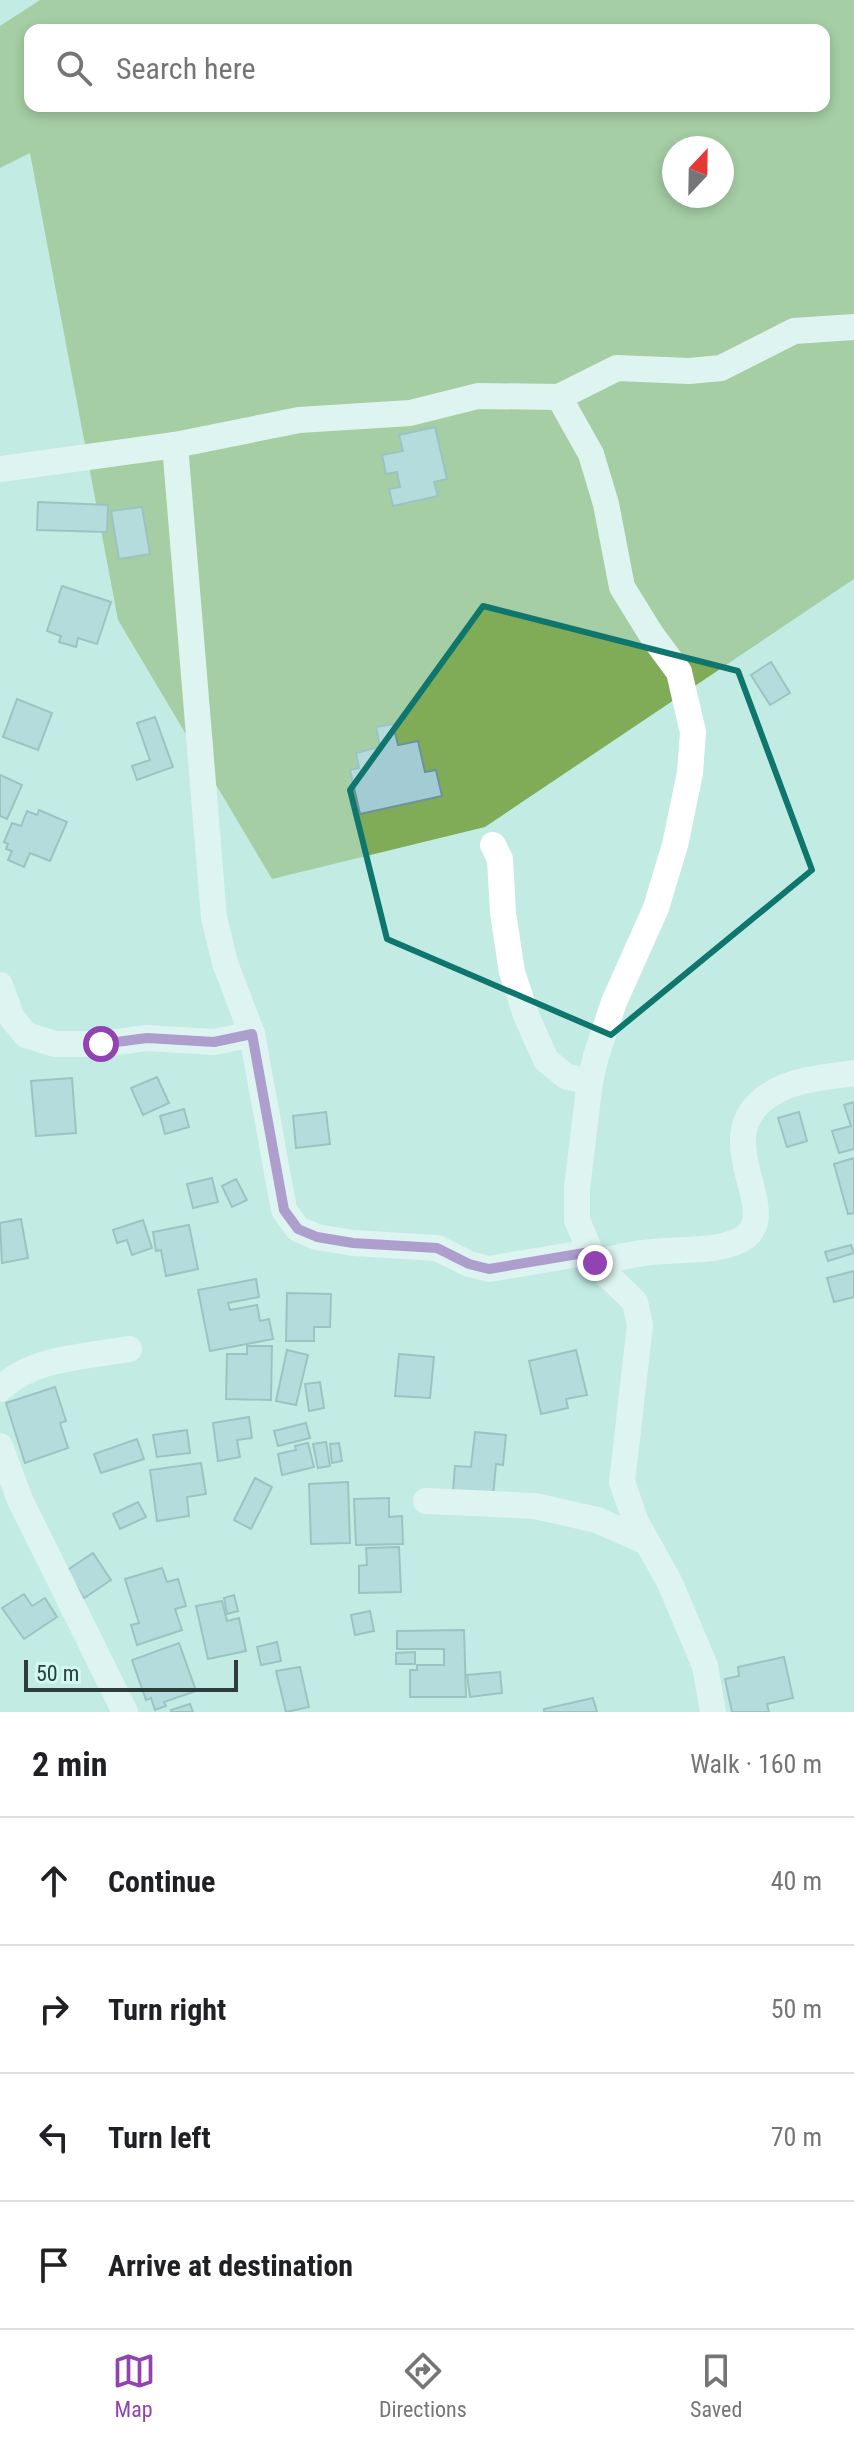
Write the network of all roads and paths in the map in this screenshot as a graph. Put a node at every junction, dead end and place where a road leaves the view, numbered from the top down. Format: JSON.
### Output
{"nodes":[{"id":1,"x":854,"y":327,"type":"edge"},
{"id":2,"x":559,"y":397,"type":"junction"},
{"id":3,"x":175,"y":445,"type":"junction"},
{"id":4,"x":0,"y":469,"type":"edge"},
{"id":5,"x":493,"y":845,"type":"dead end"},
{"id":6,"x":0,"y":985,"type":"edge"},
{"id":7,"x":252,"y":1034,"type":"junction"},
{"id":8,"x":854,"y":1073,"type":"edge"},
{"id":9,"x":590,"y":1081,"type":"junction"},
{"id":10,"x":592,"y":1257,"type":"junction"},
{"id":11,"x":129,"y":1349,"type":"dead end"},
{"id":12,"x":0,"y":1389,"type":"edge"},
{"id":13,"x":0,"y":1446,"type":"edge"},
{"id":14,"x":9,"y":1492,"type":"edge"},
{"id":15,"x":426,"y":1501,"type":"dead end"},
{"id":16,"x":645,"y":1541,"type":"junction"},
{"id":17,"x":125,"y":1712,"type":"edge"},
{"id":18,"x":713,"y":1712,"type":"edge"}],
"edges":[{"from":1,"to":2,"type":"street"},
{"from":2,"to":3,"type":"street"},
{"from":2,"to":9,"type":"street"},
{"from":3,"to":4,"type":"street"},
{"from":3,"to":7,"type":"street"},
{"from":5,"to":9,"type":"street"},
{"from":6,"to":7,"type":"street"},
{"from":7,"to":10,"type":"street"},
{"from":8,"to":10,"type":"street"},
{"from":9,"to":10,"type":"street"},
{"from":10,"to":16,"type":"street"},
{"from":11,"to":12,"type":"street"},
{"from":13,"to":14,"type":"street"},
{"from":14,"to":17,"type":"street"},
{"from":15,"to":16,"type":"street"},
{"from":16,"to":18,"type":"street"}]}
